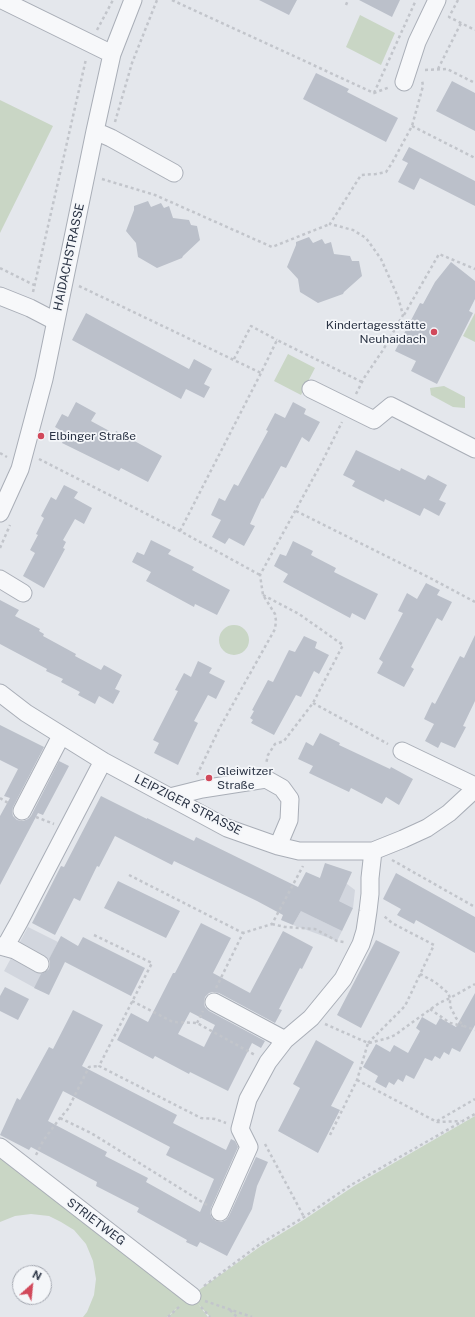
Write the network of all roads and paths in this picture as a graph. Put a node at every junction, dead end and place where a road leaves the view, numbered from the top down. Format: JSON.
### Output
{"nodes":[{"id":1,"x":2,"y":0,"type":"edge"},
{"id":2,"x":113,"y":0,"type":"edge"},
{"id":3,"x":133,"y":0,"type":"edge"},
{"id":4,"x":172,"y":0,"type":"edge"},
{"id":5,"x":348,"y":0,"type":"edge"},
{"id":6,"x":416,"y":0,"type":"edge"},
{"id":7,"x":437,"y":0,"type":"edge"},
{"id":8,"x":458,"y":0,"type":"edge"},
{"id":9,"x":346,"y":5,"type":"dead end"},
{"id":10,"x":462,"y":23,"type":"junction"},
{"id":11,"x":475,"y":30,"type":"edge"},
{"id":12,"x":89,"y":44,"type":"junction"},
{"id":13,"x":112,"y":54,"type":"junction"},
{"id":14,"x":438,"y":69,"type":"junction"},
{"id":15,"x":421,"y":70,"type":"dead end"},
{"id":16,"x":404,"y":82,"type":"joint"},
{"id":17,"x":475,"y":83,"type":"edge"},
{"id":18,"x":374,"y":93,"type":"junction"},
{"id":19,"x":412,"y":126,"type":"dead end"},
{"id":20,"x":95,"y":131,"type":"junction"},
{"id":21,"x":475,"y":158,"type":"edge"},
{"id":22,"x":174,"y":173,"type":"dead end"},
{"id":23,"x":101,"y":179,"type":"dead end"},
{"id":24,"x":330,"y":224,"type":"dead end"},
{"id":25,"x":0,"y":268,"type":"edge"},
{"id":26,"x":475,"y":269,"type":"edge"},
{"id":27,"x":64,"y":278,"type":"junction"},
{"id":28,"x":34,"y":285,"type":"junction"},
{"id":29,"x":0,"y":296,"type":"edge"},
{"id":30,"x":30,"y":308,"type":"junction"},
{"id":31,"x":403,"y":315,"type":"dead end"},
{"id":32,"x":56,"y":321,"type":"junction"},
{"id":33,"x":277,"y":340,"type":"junction"},
{"id":34,"x":234,"y":359,"type":"junction"},
{"id":35,"x":261,"y":373,"type":"junction"},
{"id":36,"x":362,"y":382,"type":"dead end"},
{"id":37,"x":311,"y":389,"type":"dead end"},
{"id":38,"x":475,"y":449,"type":"edge"},
{"id":39,"x":34,"y":456,"type":"dead end"},
{"id":40,"x":296,"y":511,"type":"dead end"},
{"id":41,"x":0,"y":513,"type":"edge"},
{"id":42,"x":180,"y":531,"type":"junction"},
{"id":43,"x":260,"y":575,"type":"dead end"},
{"id":44,"x":0,"y":579,"type":"edge"},
{"id":45,"x":23,"y":593,"type":"dead end"},
{"id":46,"x":262,"y":595,"type":"dead end"},
{"id":47,"x":475,"y":602,"type":"edge"},
{"id":48,"x":0,"y":693,"type":"edge"},
{"id":49,"x":313,"y":704,"type":"junction"},
{"id":50,"x":61,"y":736,"type":"junction"},
{"id":51,"x":402,"y":751,"type":"joint"},
{"id":52,"x":103,"y":761,"type":"junction"},
{"id":53,"x":266,"y":779,"type":"junction"},
{"id":54,"x":475,"y":788,"type":"edge"},
{"id":55,"x":170,"y":797,"type":"junction"},
{"id":56,"x":22,"y":810,"type":"dead end"},
{"id":57,"x":278,"y":846,"type":"junction"},
{"id":58,"x":311,"y":851,"type":"junction"},
{"id":59,"x":373,"y":851,"type":"junction"},
{"id":60,"x":128,"y":875,"type":"dead end"},
{"id":61,"x":369,"y":903,"type":"junction"},
{"id":62,"x":475,"y":907,"type":"edge"},
{"id":63,"x":272,"y":924,"type":"junction"},
{"id":64,"x":243,"y":933,"type":"junction"},
{"id":65,"x":94,"y":935,"type":"dead end"},
{"id":66,"x":361,"y":944,"type":"junction"},
{"id":67,"x":2,"y":946,"type":"edge"},
{"id":68,"x":40,"y":964,"type":"dead end"},
{"id":69,"x":420,"y":974,"type":"junction"},
{"id":70,"x":475,"y":984,"type":"edge"},
{"id":71,"x":450,"y":998,"type":"junction"},
{"id":72,"x":132,"y":1001,"type":"junction"},
{"id":73,"x":211,"y":1001,"type":"junction"},
{"id":74,"x":430,"y":1009,"type":"junction"},
{"id":75,"x":311,"y":1018,"type":"junction"},
{"id":76,"x":197,"y":1023,"type":"junction"},
{"id":77,"x":464,"y":1026,"type":"junction"},
{"id":78,"x":475,"y":1030,"type":"edge"},
{"id":79,"x":285,"y":1040,"type":"junction"},
{"id":80,"x":368,"y":1043,"type":"junction"},
{"id":81,"x":268,"y":1062,"type":"junction"},
{"id":82,"x":99,"y":1066,"type":"junction"},
{"id":83,"x":357,"y":1080,"type":"junction"},
{"id":84,"x":475,"y":1099,"type":"edge"},
{"id":85,"x":475,"y":1114,"type":"edge"},
{"id":86,"x":60,"y":1118,"type":"junction"},
{"id":87,"x":462,"y":1121,"type":"junction"},
{"id":88,"x":437,"y":1122,"type":"junction"},
{"id":89,"x":240,"y":1129,"type":"junction"},
{"id":90,"x":330,"y":1135,"type":"dead end"},
{"id":91,"x":263,"y":1140,"type":"dead end"},
{"id":92,"x":0,"y":1147,"type":"edge"},
{"id":93,"x":29,"y":1170,"type":"junction"},
{"id":94,"x":202,"y":1202,"type":"dead end"},
{"id":95,"x":220,"y":1212,"type":"dead end"},
{"id":96,"x":304,"y":1218,"type":"junction"},
{"id":97,"x":192,"y":1296,"type":"junction"},
{"id":98,"x":229,"y":1309,"type":"junction"},
{"id":99,"x":237,"y":1317,"type":"edge"},
{"id":100,"x":252,"y":1317,"type":"edge"}],
"edges":[{"from":1,"to":12,"type":"street"},
{"from":2,"to":12,"type":"path"},
{"from":3,"to":13,"type":"street","name":"HAIDACHSTRASSE"},
{"from":4,"to":18,"type":"path"},
{"from":5,"to":9,"type":"path"},
{"from":6,"to":18,"type":"path"},
{"from":7,"to":16,"type":"street"},
{"from":8,"to":10,"type":"path"},
{"from":10,"to":11,"type":"path"},
{"from":10,"to":14,"type":"path"},
{"from":12,"to":13,"type":"street"},
{"from":12,"to":28,"type":"path"},
{"from":13,"to":20,"type":"street","name":"HAIDACHSTRASSE"},
{"from":14,"to":15,"type":"path"},
{"from":14,"to":17,"type":"path"},
{"from":16,"to":18,"type":"path"},
{"from":19,"to":21,"type":"path"},
{"from":20,"to":22,"type":"street"},
{"from":20,"to":27,"type":"street","name":"HAIDACHSTRASSE"},
{"from":23,"to":24,"type":"path"},
{"from":25,"to":28,"type":"path"},
{"from":26,"to":31,"type":"path"},
{"from":27,"to":32,"type":"street","name":"HAIDACHSTRASSE"},
{"from":27,"to":34,"type":"path"},
{"from":28,"to":30,"type":"path"},
{"from":29,"to":30,"type":"street"},
{"from":30,"to":32,"type":"street"},
{"from":32,"to":41,"type":"street","name":"HAIDACHSTRASSE"},
{"from":33,"to":34,"type":"path"},
{"from":33,"to":35,"type":"path"},
{"from":33,"to":36,"type":"path"},
{"from":34,"to":35,"type":"path"},
{"from":35,"to":42,"type":"path"},
{"from":37,"to":38,"type":"street"},
{"from":39,"to":42,"type":"path"},
{"from":40,"to":47,"type":"path"},
{"from":42,"to":43,"type":"path"},
{"from":44,"to":45,"type":"street"},
{"from":46,"to":49,"type":"path"},
{"from":48,"to":50,"type":"street","name":"LEIPZIGER STRASSE"},
{"from":49,"to":51,"type":"path"},
{"from":49,"to":53,"type":"path"},
{"from":50,"to":52,"type":"street","name":"LEIPZIGER STRASSE"},
{"from":50,"to":56,"type":"street"},
{"from":51,"to":54,"type":"street"},
{"from":52,"to":55,"type":"street","name":"LEIPZIGER STRASSE"},
{"from":52,"to":67,"type":"street"},
{"from":53,"to":55,"type":"street"},
{"from":53,"to":57,"type":"street"},
{"from":54,"to":59,"type":"street","name":"LEIPZIGER STRASSE"},
{"from":55,"to":57,"type":"street","name":"LEIPZIGER STRASSE"},
{"from":57,"to":58,"type":"street","name":"LEIPZIGER STRASSE"},
{"from":58,"to":59,"type":"street","name":"LEIPZIGER STRASSE"},
{"from":58,"to":63,"type":"path"},
{"from":59,"to":61,"type":"street"},
{"from":59,"to":62,"type":"path"},
{"from":60,"to":64,"type":"path"},
{"from":61,"to":66,"type":"street"},
{"from":61,"to":69,"type":"path"},
{"from":63,"to":64,"type":"path"},
{"from":63,"to":66,"type":"path"},
{"from":64,"to":73,"type":"path"},
{"from":65,"to":72,"type":"path"},
{"from":66,"to":75,"type":"street"},
{"from":67,"to":68,"type":"street"},
{"from":69,"to":71,"type":"path"},
{"from":69,"to":80,"type":"path"},
{"from":70,"to":71,"type":"path"},
{"from":71,"to":74,"type":"path"},
{"from":71,"to":77,"type":"path"},
{"from":72,"to":76,"type":"path"},
{"from":72,"to":82,"type":"path"},
{"from":73,"to":76,"type":"path"},
{"from":73,"to":79,"type":"street"},
{"from":74,"to":77,"type":"path"},
{"from":74,"to":80,"type":"path"},
{"from":75,"to":79,"type":"street"},
{"from":75,"to":80,"type":"path"},
{"from":76,"to":81,"type":"path"},
{"from":77,"to":78,"type":"path"},
{"from":79,"to":81,"type":"street"},
{"from":80,"to":83,"type":"path"},
{"from":81,"to":89,"type":"street"},
{"from":82,"to":86,"type":"path"},
{"from":82,"to":89,"type":"path"},
{"from":83,"to":88,"type":"path"},
{"from":83,"to":90,"type":"path"},
{"from":84,"to":88,"type":"path"},
{"from":85,"to":87,"type":"path"},
{"from":86,"to":93,"type":"path"},
{"from":86,"to":94,"type":"path"},
{"from":87,"to":88,"type":"path"},
{"from":87,"to":96,"type":"path"},
{"from":89,"to":95,"type":"street"},
{"from":91,"to":96,"type":"path"},
{"from":92,"to":93,"type":"street","name":"STRIETWEG"},
{"from":93,"to":97,"type":"street","name":"STRIETWEG"},
{"from":96,"to":97,"type":"path"},
{"from":97,"to":98,"type":"path"},
{"from":98,"to":99,"type":"path"},
{"from":98,"to":100,"type":"path"}]}
